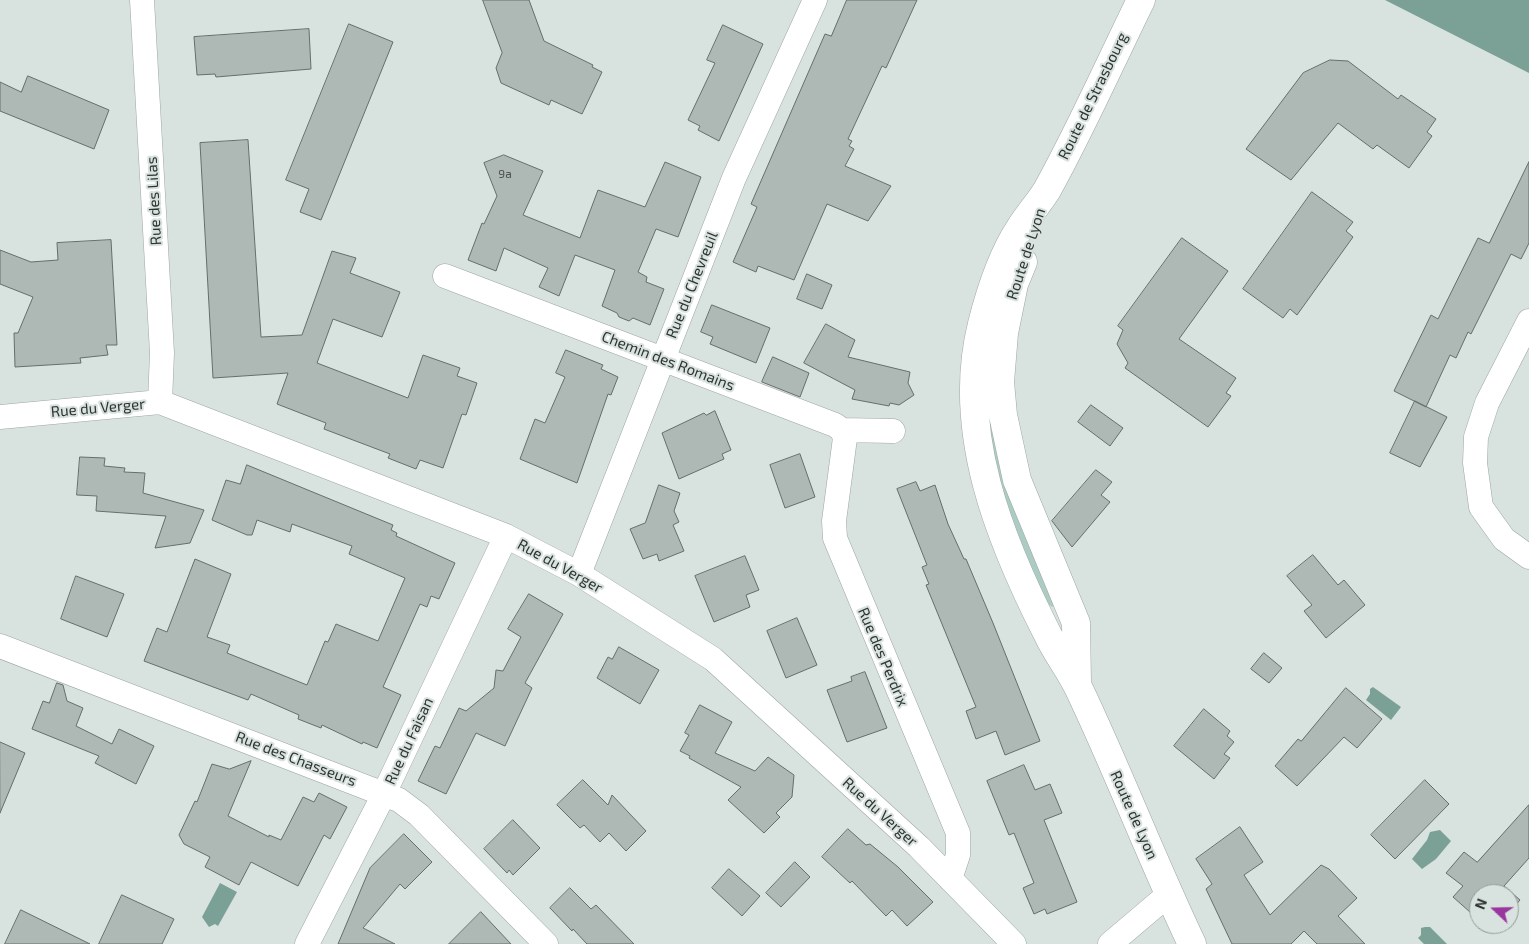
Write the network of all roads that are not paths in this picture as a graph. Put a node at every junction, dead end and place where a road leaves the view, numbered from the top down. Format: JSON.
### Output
{"nodes":[{"id":1,"x":142,"y":0,"type":"edge"},
{"id":2,"x":815,"y":0,"type":"edge"},
{"id":3,"x":1141,"y":0,"type":"edge"},
{"id":4,"x":1046,"y":192,"type":"junction"},
{"id":5,"x":445,"y":276,"type":"dead end"},
{"id":6,"x":1529,"y":321,"type":"edge"},
{"id":7,"x":662,"y":358,"type":"junction"},
{"id":8,"x":160,"y":402,"type":"junction"},
{"id":9,"x":0,"y":417,"type":"edge"},
{"id":10,"x":842,"y":430,"type":"junction"},
{"id":11,"x":894,"y":431,"type":"dead end"},
{"id":12,"x":506,"y":536,"type":"junction"},
{"id":13,"x":1529,"y":557,"type":"edge"},
{"id":14,"x":579,"y":574,"type":"junction"},
{"id":15,"x":1076,"y":623,"type":"junction"},
{"id":16,"x":1049,"y":637,"type":"junction"},
{"id":17,"x":0,"y":646,"type":"edge"},
{"id":18,"x":1078,"y":686,"type":"junction"},
{"id":19,"x":384,"y":793,"type":"junction"},
{"id":20,"x":950,"y":878,"type":"junction"},
{"id":21,"x":1169,"y":894,"type":"junction"},
{"id":22,"x":1185,"y":940,"type":"edge"},
{"id":23,"x":307,"y":944,"type":"edge"},
{"id":24,"x":546,"y":944,"type":"edge"},
{"id":25,"x":1014,"y":944,"type":"edge"},
{"id":26,"x":1110,"y":944,"type":"edge"}],
"edges":[{"from":1,"to":8,"type":"street","name":"Rue des Lilas"},
{"from":2,"to":7,"type":"street","name":"Rue du Chevreuil"},
{"from":3,"to":4,"type":"main road","name":"Route de Strasbourg"},
{"from":4,"to":15,"type":"main road","name":"Route de Lyon"},
{"from":4,"to":16,"type":"main road","name":"Route de Lyon"},
{"from":5,"to":7,"type":"street","name":"Chemin des Romains"},
{"from":6,"to":13,"type":"street"},
{"from":7,"to":10,"type":"street","name":"Chemin des Romains"},
{"from":7,"to":14,"type":"street","name":"Rue du Chevreuil"},
{"from":8,"to":9,"type":"street","name":"Rue du Verger"},
{"from":8,"to":12,"type":"street","name":"Rue du Verger"},
{"from":10,"to":11,"type":"street","name":"Chemin des Romains"},
{"from":10,"to":20,"type":"street","name":"Rue des Perdrix"},
{"from":12,"to":14,"type":"street","name":"Rue du Verger"},
{"from":12,"to":19,"type":"street","name":"Rue du Faisan"},
{"from":14,"to":20,"type":"street","name":"Rue du Verger"},
{"from":15,"to":16,"type":"main road"},
{"from":15,"to":18,"type":"main road","name":"Route de Lyon"},
{"from":16,"to":18,"type":"main road","name":"Route de Lyon"},
{"from":17,"to":19,"type":"street","name":"Rue des Chasseurs"},
{"from":18,"to":21,"type":"main road","name":"Route de Lyon"},
{"from":19,"to":23,"type":"street","name":"Rue du Faisan"},
{"from":19,"to":24,"type":"street","name":"Rue des Chasseurs"},
{"from":20,"to":25,"type":"street","name":"Rue du Verger"},
{"from":21,"to":22,"type":"main road","name":"Route de Lyon"},
{"from":21,"to":26,"type":"street"}]}
